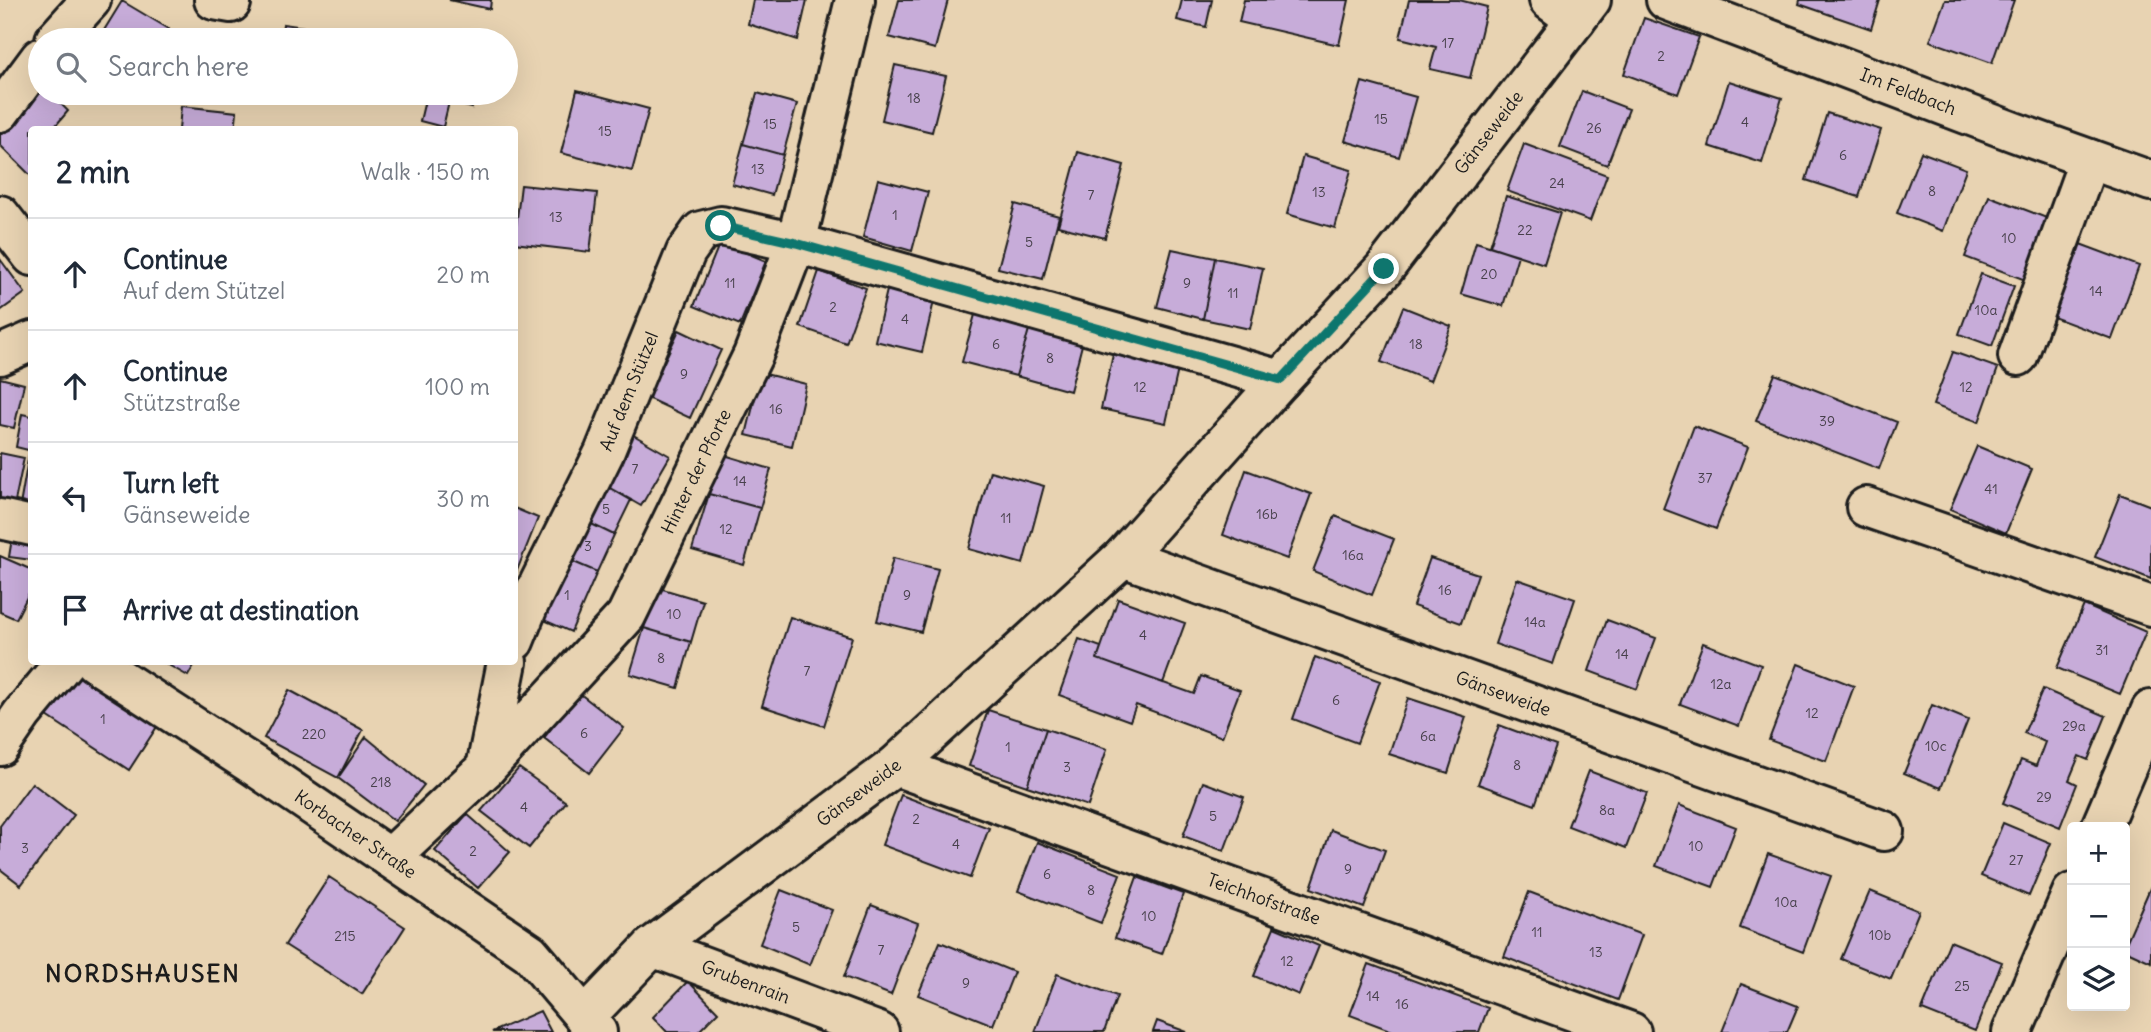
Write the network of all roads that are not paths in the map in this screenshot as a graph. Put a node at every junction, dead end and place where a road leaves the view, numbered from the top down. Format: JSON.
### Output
{"nodes":[{"id":1,"x":91,"y":0,"type":"edge"},
{"id":2,"x":855,"y":0,"type":"edge"},
{"id":3,"x":1666,"y":0,"type":"edge"},
{"id":4,"x":1572,"y":7,"type":"edge"},
{"id":5,"x":66,"y":28,"type":"edge"},
{"id":6,"x":28,"y":74,"type":"edge"},
{"id":7,"x":0,"y":111,"type":"edge"},
{"id":8,"x":2089,"y":159,"type":"junction"},
{"id":9,"x":2151,"y":181,"type":"edge"},
{"id":10,"x":0,"y":215,"type":"edge"},
{"id":11,"x":796,"y":243,"type":"junction"},
{"id":12,"x":28,"y":251,"type":"edge"},
{"id":13,"x":28,"y":343,"type":"edge"},
{"id":14,"x":0,"y":355,"type":"edge"},
{"id":15,"x":2018,"y":356,"type":"dead end"},
{"id":16,"x":1281,"y":380,"type":"junction"},
{"id":17,"x":1866,"y":507,"type":"dead end"},
{"id":18,"x":0,"y":519,"type":"edge"},
{"id":19,"x":28,"y":525,"type":"edge"},
{"id":20,"x":1124,"y":557,"type":"junction"},
{"id":21,"x":2151,"y":606,"type":"edge"},
{"id":22,"x":518,"y":631,"type":"edge"},
{"id":23,"x":62,"y":665,"type":"edge"},
{"id":24,"x":99,"y":665,"type":"edge"},
{"id":25,"x":506,"y":665,"type":"edge"},
{"id":26,"x":2151,"y":710,"type":"edge"},
{"id":27,"x":0,"y":746,"type":"edge"},
{"id":28,"x":895,"y":766,"type":"junction"},
{"id":29,"x":486,"y":768,"type":"junction"},
{"id":30,"x":2103,"y":822,"type":"edge"},
{"id":31,"x":1884,"y":831,"type":"dead end"},
{"id":32,"x":390,"y":858,"type":"junction"},
{"id":33,"x":2067,"y":905,"type":"edge"},
{"id":34,"x":652,"y":947,"type":"junction"},
{"id":35,"x":591,"y":1024,"type":"edge"},
{"id":36,"x":879,"y":1032,"type":"edge"},
{"id":37,"x":1632,"y":1032,"type":"edge"},
{"id":38,"x":2012,"y":1032,"type":"edge"}],
"edges":[{"from":1,"to":5,"type":"street"},
{"from":2,"to":11,"type":"street","name":"Hinter der Pforte"},
{"from":3,"to":8,"type":"street","name":"Im Feldbach"},
{"from":4,"to":16,"type":"street","name":"Gänseweide"},
{"from":6,"to":7,"type":"street"},
{"from":8,"to":9,"type":"street","name":"Im Feldbach"},
{"from":8,"to":15,"type":"street"},
{"from":10,"to":12,"type":"street"},
{"from":11,"to":16,"type":"street","name":"Auf dem Stützel"},
{"from":11,"to":22,"type":"street","name":"Auf dem Stützel"},
{"from":11,"to":29,"type":"street","name":"Hinter der Pforte"},
{"from":13,"to":14,"type":"street"},
{"from":16,"to":20,"type":"street","name":"Gänseweide"},
{"from":17,"to":21,"type":"street"},
{"from":18,"to":19,"type":"street"},
{"from":20,"to":28,"type":"street","name":"Gänseweide"},
{"from":20,"to":31,"type":"street","name":"Gänseweide"},
{"from":23,"to":27,"type":"street"},
{"from":24,"to":32,"type":"street","name":"Korbacher Straße"},
{"from":25,"to":29,"type":"street"},
{"from":26,"to":30,"type":"street"},
{"from":28,"to":34,"type":"street","name":"Gänseweide"},
{"from":28,"to":37,"type":"street","name":"Teichhofstraße"},
{"from":29,"to":32,"type":"street","name":"Hinter der Pforte"},
{"from":32,"to":35,"type":"street","name":"Korbacher Straße"},
{"from":33,"to":38,"type":"street"},
{"from":34,"to":35,"type":"street","name":"Gänseweide"},
{"from":34,"to":36,"type":"street","name":"Grubenrain"}]}
